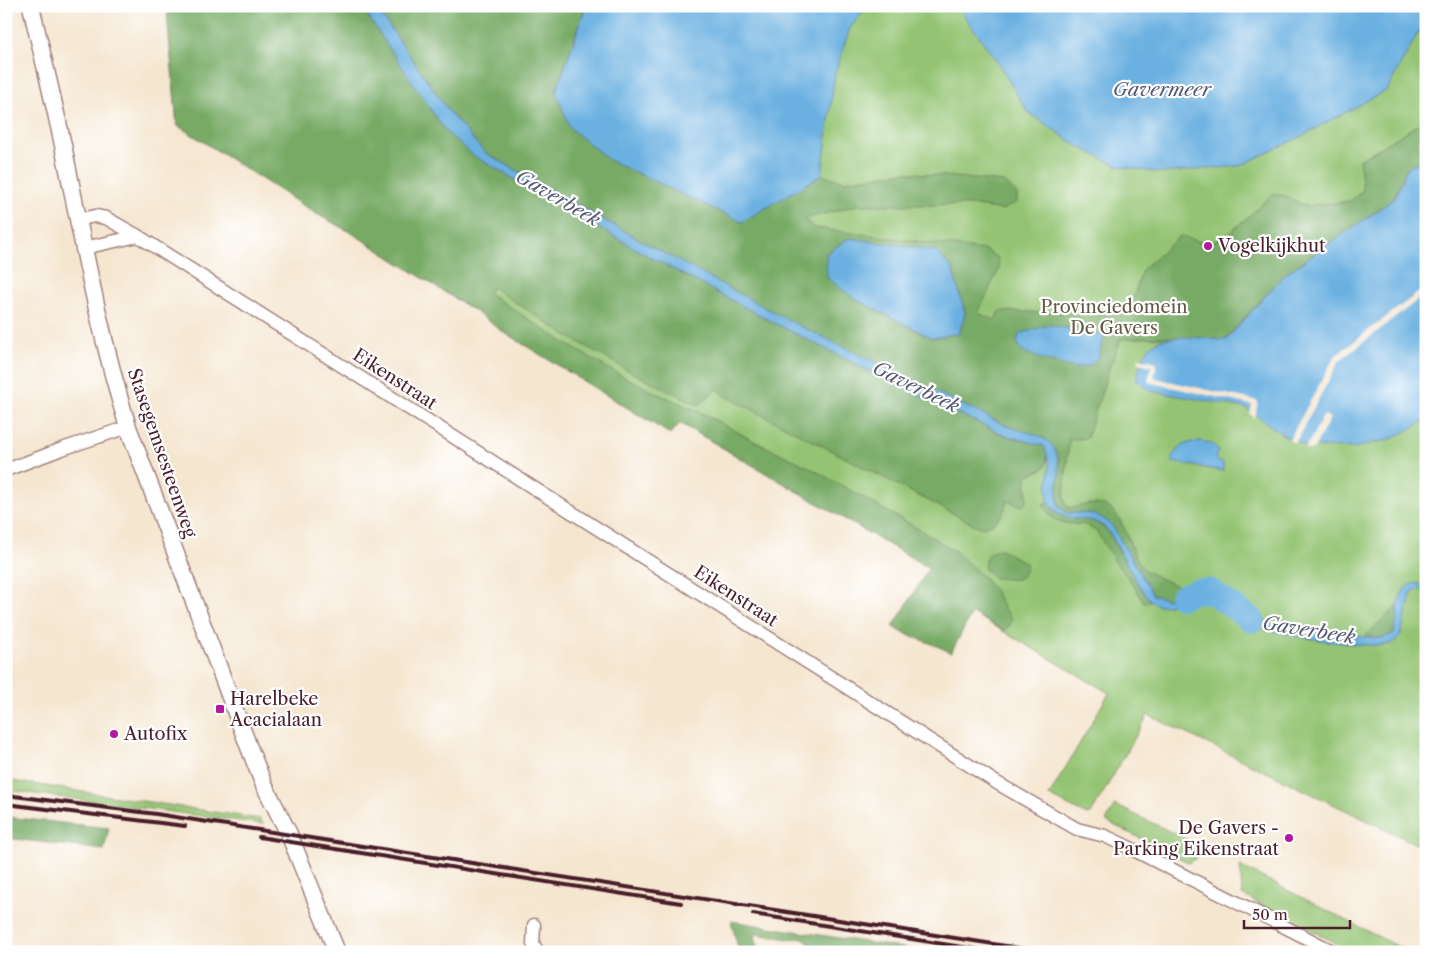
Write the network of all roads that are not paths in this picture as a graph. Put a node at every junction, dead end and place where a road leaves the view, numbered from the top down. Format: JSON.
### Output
{"nodes":[{"id":1,"x":31,"y":6,"type":"edge"},
{"id":2,"x":77,"y":220,"type":"junction"},
{"id":3,"x":138,"y":236,"type":"junction"},
{"id":4,"x":84,"y":248,"type":"junction"},
{"id":5,"x":128,"y":427,"type":"junction"},
{"id":6,"x":6,"y":470,"type":"edge"},
{"id":7,"x":534,"y":925,"type":"dead end"},
{"id":8,"x":337,"y":952,"type":"edge"},
{"id":9,"x":538,"y":952,"type":"edge"},
{"id":10,"x":1334,"y":952,"type":"edge"}],
"edges":[{"from":1,"to":2,"type":"street","name":"Stasegemsesteenweg"},
{"from":2,"to":3,"type":"street","name":"Eikenstraat"},
{"from":2,"to":4,"type":"street","name":"Stasegemsesteenweg"},
{"from":3,"to":4,"type":"street"},
{"from":3,"to":10,"type":"street","name":"Eikenstraat"},
{"from":4,"to":5,"type":"street","name":"Stasegemsesteenweg"},
{"from":5,"to":6,"type":"street"},
{"from":5,"to":8,"type":"street","name":"Stasegemsesteenweg"},
{"from":7,"to":9,"type":"street"}]}
